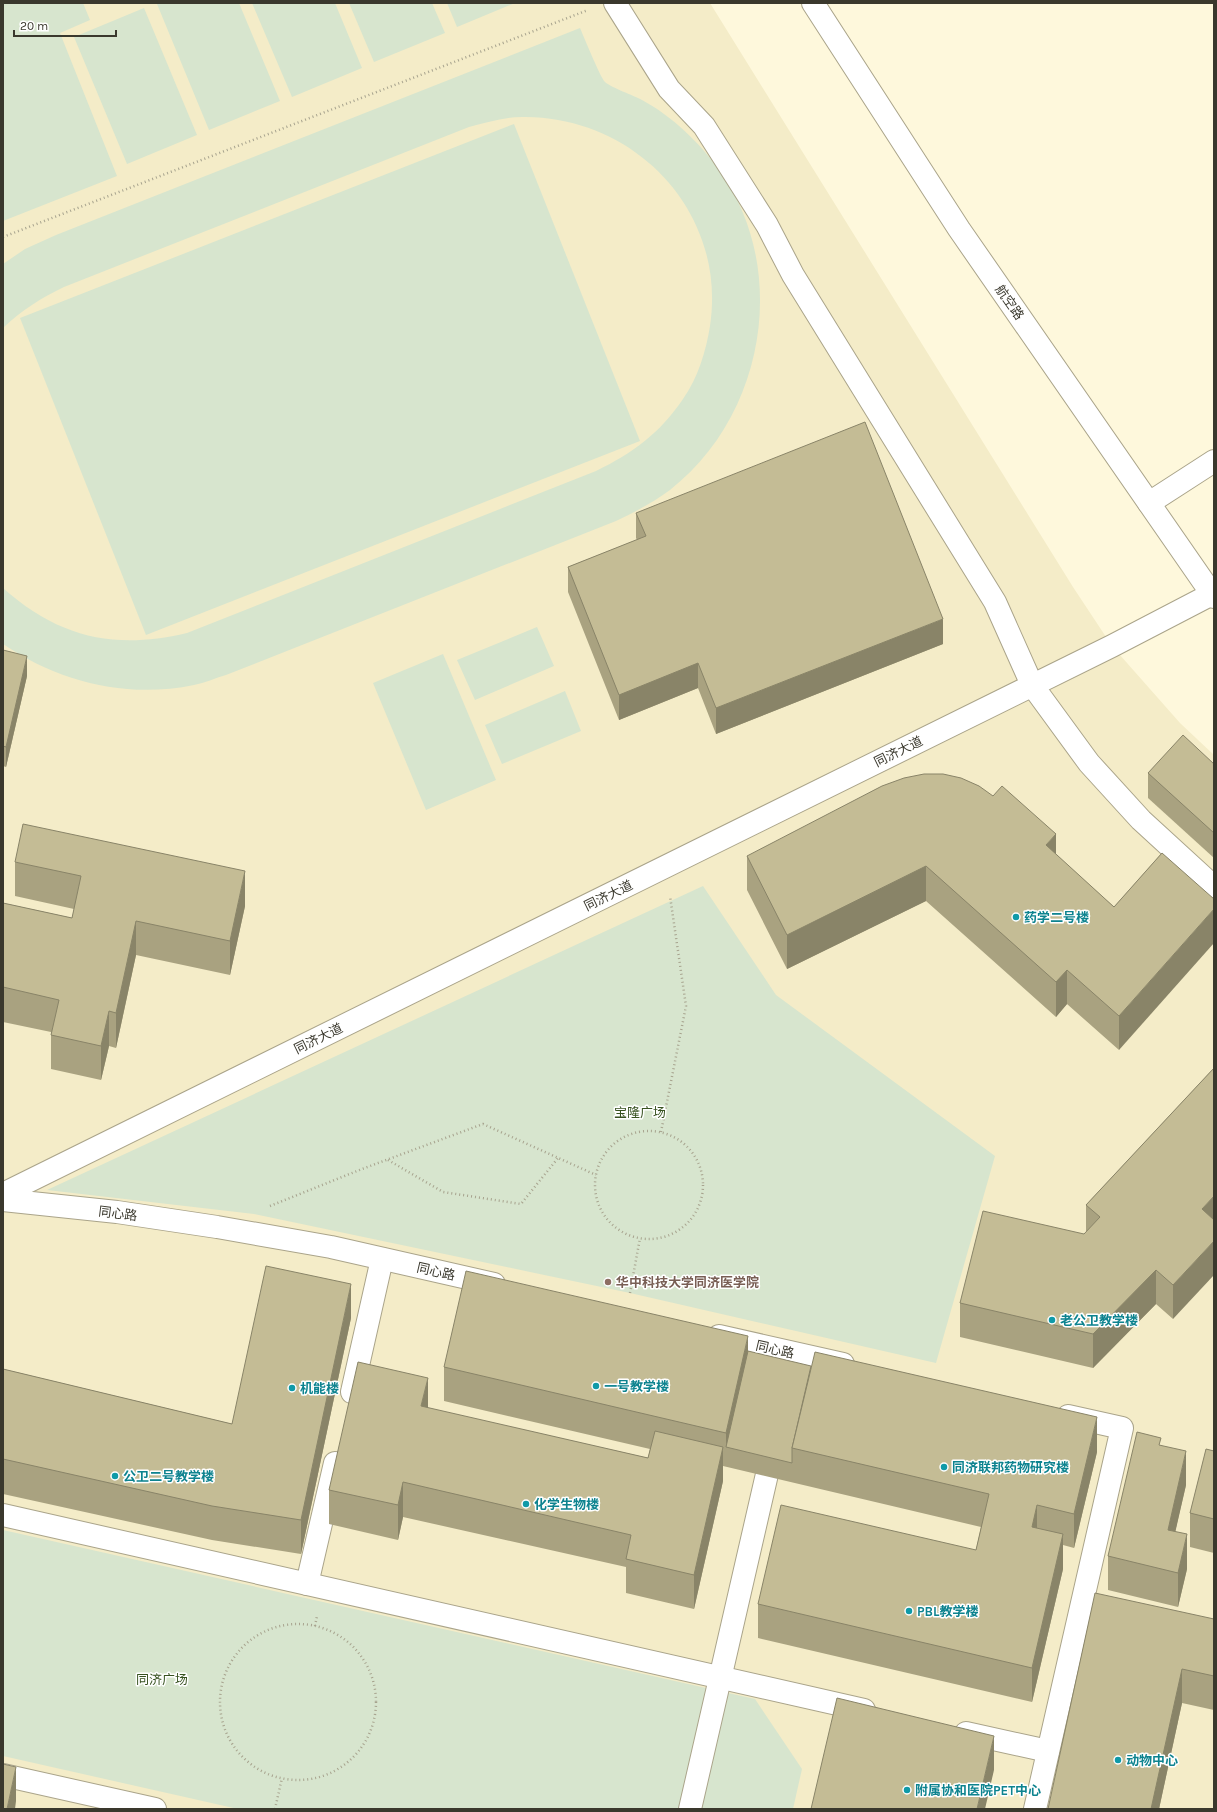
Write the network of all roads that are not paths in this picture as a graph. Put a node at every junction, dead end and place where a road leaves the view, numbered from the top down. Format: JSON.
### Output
{"nodes":[{"id":1,"x":615,"y":3,"type":"edge"},
{"id":2,"x":813,"y":3,"type":"edge"},
{"id":3,"x":1214,"y":461,"type":"edge"},
{"id":4,"x":1149,"y":503,"type":"junction"},
{"id":5,"x":1213,"y":595,"type":"edge"},
{"id":6,"x":1032,"y":685,"type":"junction"},
{"id":7,"x":1214,"y":887,"type":"edge"},
{"id":8,"x":3,"y":1194,"type":"edge"},
{"id":9,"x":3,"y":1200,"type":"edge"},
{"id":10,"x":382,"y":1259,"type":"junction"},
{"id":11,"x":515,"y":1289,"type":"edge"},
{"id":12,"x":701,"y":1332,"type":"edge"},
{"id":13,"x":795,"y":1353,"type":"junction"},
{"id":14,"x":865,"y":1369,"type":"edge"},
{"id":15,"x":789,"y":1376,"type":"edge"},
{"id":16,"x":1052,"y":1412,"type":"edge"},
{"id":17,"x":347,"y":1414,"type":"edge"},
{"id":18,"x":777,"y":1430,"type":"edge"},
{"id":19,"x":340,"y":1444,"type":"edge"},
{"id":20,"x":3,"y":1515,"type":"edge"},
{"id":21,"x":307,"y":1584,"type":"junction"},
{"id":22,"x":720,"y":1677,"type":"junction"},
{"id":23,"x":884,"y":1714,"type":"edge"},
{"id":24,"x":946,"y":1728,"type":"edge"},
{"id":25,"x":1048,"y":1752,"type":"junction"},
{"id":26,"x":3,"y":1775,"type":"edge"},
{"id":27,"x":155,"y":1809,"type":"edge"},
{"id":28,"x":690,"y":1809,"type":"edge"},
{"id":29,"x":1034,"y":1809,"type":"edge"}],
"edges":[{"from":1,"to":6,"type":"street"},
{"from":2,"to":4,"type":"street","name":"航空路"},
{"from":3,"to":4,"type":"street"},
{"from":4,"to":5,"type":"street","name":"航空路"},
{"from":5,"to":6,"type":"street","name":"同济大道"},
{"from":6,"to":7,"type":"street"},
{"from":6,"to":8,"type":"street","name":"同济大道"},
{"from":9,"to":10,"type":"street","name":"同心路"},
{"from":10,"to":11,"type":"street","name":"同心路"},
{"from":10,"to":17,"type":"street"},
{"from":12,"to":13,"type":"street","name":"同心路"},
{"from":13,"to":14,"type":"street","name":"同心路"},
{"from":13,"to":15,"type":"street"},
{"from":16,"to":25,"type":"street"},
{"from":18,"to":22,"type":"street"},
{"from":19,"to":21,"type":"street"},
{"from":20,"to":21,"type":"street"},
{"from":21,"to":22,"type":"street"},
{"from":22,"to":23,"type":"street"},
{"from":22,"to":28,"type":"street"},
{"from":24,"to":25,"type":"street"},
{"from":25,"to":29,"type":"street"},
{"from":26,"to":27,"type":"street"}]}
